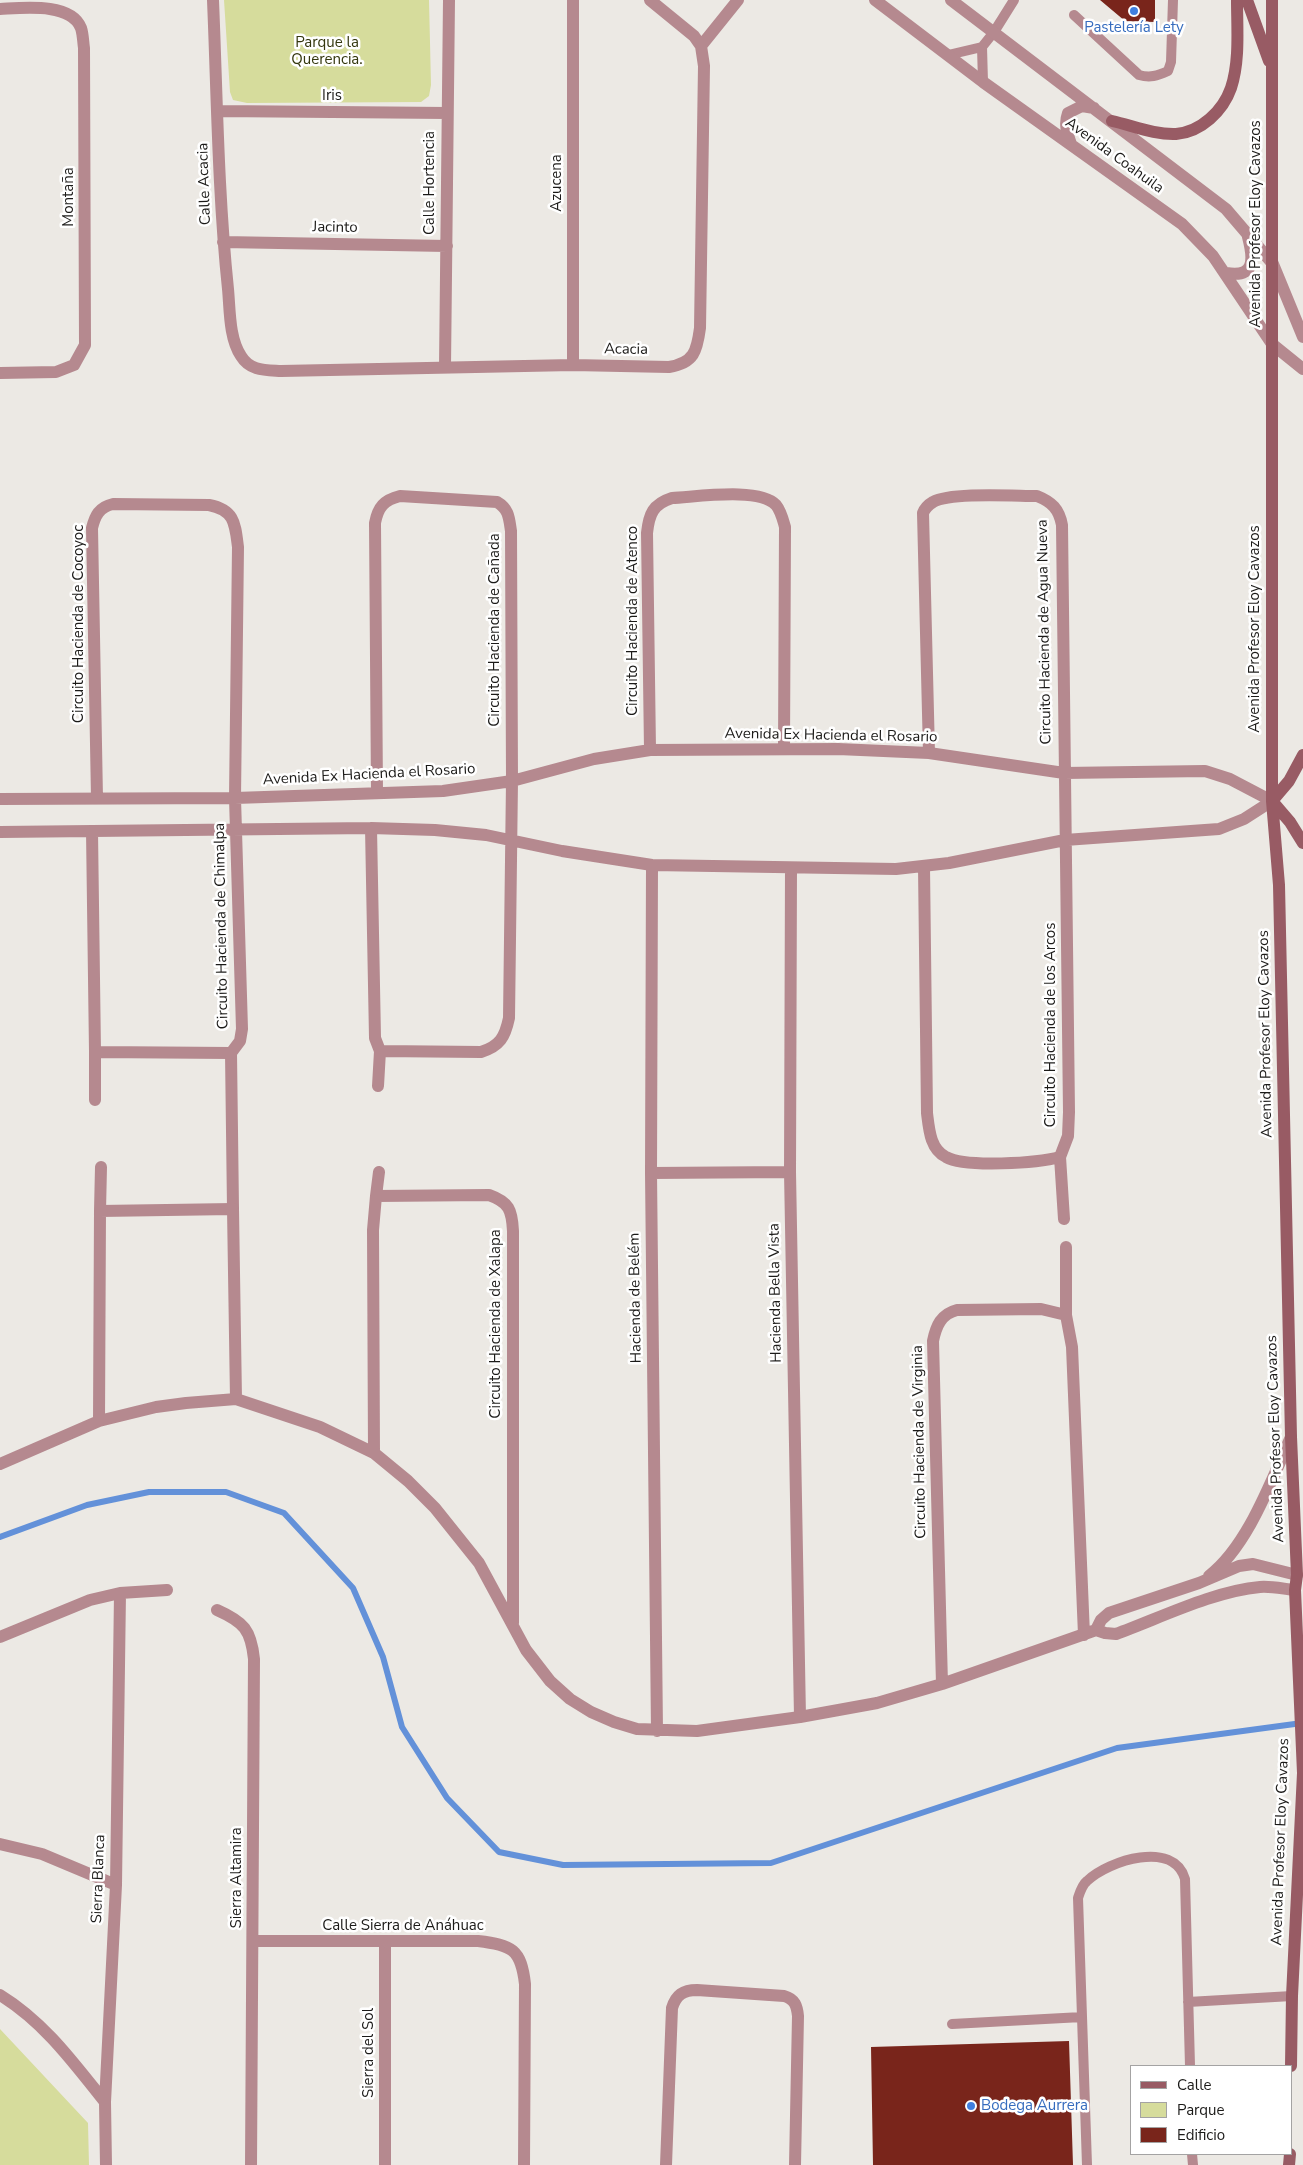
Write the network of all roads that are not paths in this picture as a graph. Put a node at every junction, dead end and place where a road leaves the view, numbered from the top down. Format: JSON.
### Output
{"nodes":[{"id":1,"x":213,"y":0,"type":"edge"},
{"id":2,"x":449,"y":0,"type":"edge"},
{"id":3,"x":573,"y":0,"type":"edge"},
{"id":4,"x":650,"y":0,"type":"edge"},
{"id":5,"x":738,"y":0,"type":"edge"},
{"id":6,"x":875,"y":0,"type":"edge"},
{"id":7,"x":952,"y":0,"type":"edge"},
{"id":8,"x":1014,"y":0,"type":"edge"},
{"id":9,"x":1173,"y":0,"type":"edge"},
{"id":10,"x":1237,"y":0,"type":"edge"},
{"id":11,"x":1247,"y":0,"type":"edge"},
{"id":12,"x":1272,"y":0,"type":"edge"},
{"id":13,"x":0,"y":9,"type":"edge"},
{"id":14,"x":1074,"y":15,"type":"dead end"},
{"id":15,"x":994,"y":32,"type":"junction"},
{"id":16,"x":701,"y":46,"type":"junction"},
{"id":17,"x":982,"y":47,"type":"junction"},
{"id":18,"x":948,"y":55,"type":"junction"},
{"id":19,"x":1272,"y":69,"type":"junction"},
{"id":20,"x":983,"y":82,"type":"junction"},
{"id":21,"x":1094,"y":108,"type":"junction"},
{"id":22,"x":218,"y":111,"type":"junction"},
{"id":23,"x":447,"y":113,"type":"junction"},
{"id":24,"x":1112,"y":121,"type":"junction"},
{"id":25,"x":1070,"y":144,"type":"junction"},
{"id":26,"x":1247,"y":233,"type":"junction"},
{"id":27,"x":223,"y":242,"type":"junction"},
{"id":28,"x":446,"y":246,"type":"junction"},
{"id":29,"x":1273,"y":264,"type":"junction"},
{"id":30,"x":1226,"y":273,"type":"junction"},
{"id":31,"x":1303,"y":337,"type":"edge"},
{"id":32,"x":1272,"y":344,"type":"junction"},
{"id":33,"x":246,"y":364,"type":"joint"},
{"id":34,"x":573,"y":365,"type":"junction"},
{"id":35,"x":445,"y":367,"type":"junction"},
{"id":36,"x":1303,"y":369,"type":"edge"},
{"id":37,"x":0,"y":373,"type":"edge"},
{"id":38,"x":784,"y":749,"type":"junction"},
{"id":39,"x":650,"y":750,"type":"junction"},
{"id":40,"x":930,"y":752,"type":"junction"},
{"id":41,"x":1303,"y":756,"type":"edge"},
{"id":42,"x":1064,"y":773,"type":"junction"},
{"id":43,"x":512,"y":781,"type":"junction"},
{"id":44,"x":377,"y":793,"type":"junction"},
{"id":45,"x":97,"y":798,"type":"junction"},
{"id":46,"x":235,"y":798,"type":"junction"},
{"id":47,"x":0,"y":799,"type":"edge"},
{"id":48,"x":1272,"y":801,"type":"junction"},
{"id":49,"x":371,"y":828,"type":"junction"},
{"id":50,"x":237,"y":829,"type":"junction"},
{"id":51,"x":92,"y":831,"type":"junction"},
{"id":52,"x":0,"y":832,"type":"edge"},
{"id":53,"x":1065,"y":840,"type":"junction"},
{"id":54,"x":511,"y":842,"type":"junction"},
{"id":55,"x":1303,"y":843,"type":"edge"},
{"id":56,"x":652,"y":865,"type":"junction"},
{"id":57,"x":924,"y":867,"type":"junction"},
{"id":58,"x":791,"y":868,"type":"junction"},
{"id":59,"x":95,"y":1052,"type":"junction"},
{"id":60,"x":380,"y":1052,"type":"junction"},
{"id":61,"x":231,"y":1053,"type":"junction"},
{"id":62,"x":378,"y":1086,"type":"dead end"},
{"id":63,"x":95,"y":1100,"type":"dead end"},
{"id":64,"x":1060,"y":1158,"type":"junction"},
{"id":65,"x":101,"y":1167,"type":"dead end"},
{"id":66,"x":380,"y":1172,"type":"dead end"},
{"id":67,"x":790,"y":1172,"type":"junction"},
{"id":68,"x":651,"y":1173,"type":"junction"},
{"id":69,"x":376,"y":1196,"type":"junction"},
{"id":70,"x":233,"y":1209,"type":"junction"},
{"id":71,"x":100,"y":1211,"type":"junction"},
{"id":72,"x":1064,"y":1219,"type":"dead end"},
{"id":73,"x":1066,"y":1246,"type":"dead end"},
{"id":74,"x":1066,"y":1315,"type":"junction"},
{"id":75,"x":236,"y":1399,"type":"junction"},
{"id":76,"x":99,"y":1421,"type":"junction"},
{"id":77,"x":1292,"y":1437,"type":"junction"},
{"id":78,"x":374,"y":1453,"type":"junction"},
{"id":79,"x":0,"y":1464,"type":"edge"},
{"id":80,"x":1297,"y":1575,"type":"junction"},
{"id":81,"x":1199,"y":1583,"type":"junction"},
{"id":82,"x":167,"y":1590,"type":"dead end"},
{"id":83,"x":1295,"y":1590,"type":"junction"},
{"id":84,"x":120,"y":1593,"type":"junction"},
{"id":85,"x":217,"y":1610,"type":"dead end"},
{"id":86,"x":513,"y":1626,"type":"junction"},
{"id":87,"x":1090,"y":1633,"type":"junction"},
{"id":88,"x":0,"y":1637,"type":"edge"},
{"id":89,"x":942,"y":1684,"type":"junction"},
{"id":90,"x":800,"y":1717,"type":"junction"},
{"id":91,"x":657,"y":1731,"type":"junction"},
{"id":92,"x":1303,"y":1773,"type":"edge"},
{"id":93,"x":0,"y":1844,"type":"edge"},
{"id":94,"x":116,"y":1885,"type":"junction"},
{"id":95,"x":253,"y":1941,"type":"junction"},
{"id":96,"x":386,"y":1942,"type":"junction"},
{"id":97,"x":0,"y":1995,"type":"edge"},
{"id":98,"x":1292,"y":1996,"type":"junction"},
{"id":99,"x":1188,"y":2002,"type":"junction"},
{"id":100,"x":1082,"y":2017,"type":"junction"},
{"id":101,"x":952,"y":2024,"type":"dead end"},
{"id":102,"x":1190,"y":2065,"type":"edge"},
{"id":103,"x":1291,"y":2065,"type":"edge"},
{"id":104,"x":105,"y":2102,"type":"junction"},
{"id":105,"x":106,"y":2165,"type":"edge"},
{"id":106,"x":251,"y":2165,"type":"edge"},
{"id":107,"x":385,"y":2165,"type":"edge"},
{"id":108,"x":524,"y":2165,"type":"edge"},
{"id":109,"x":666,"y":2165,"type":"edge"},
{"id":110,"x":795,"y":2165,"type":"edge"},
{"id":111,"x":1087,"y":2165,"type":"edge"}],
"edges":[{"from":1,"to":22,"type":"street","name":"Calle Acacia"},
{"from":2,"to":23,"type":"street","name":"Calle Hortencia"},
{"from":3,"to":34,"type":"street","name":"Azucena"},
{"from":4,"to":16,"type":"street"},
{"from":5,"to":16,"type":"street"},
{"from":6,"to":18,"type":"street","name":"Avenida Coahuila"},
{"from":7,"to":15,"type":"street","name":"Avenida Coahuila"},
{"from":8,"to":15,"type":"lane"},
{"from":9,"to":14,"type":"lane"},
{"from":10,"to":24,"type":"main road"},
{"from":11,"to":19,"type":"main road"},
{"from":12,"to":19,"type":"main road","name":"Avenida Profesor Eloy Cavazos"},
{"from":13,"to":37,"type":"street","name":"Montaña"},
{"from":15,"to":17,"type":"lane"},
{"from":15,"to":21,"type":"street","name":"Avenida Coahuila"},
{"from":16,"to":34,"type":"street","name":"Acacia"},
{"from":17,"to":18,"type":"lane"},
{"from":17,"to":20,"type":"lane"},
{"from":18,"to":20,"type":"street","name":"Avenida Coahuila"},
{"from":19,"to":29,"type":"main road","name":"Avenida Profesor Eloy Cavazos"},
{"from":20,"to":25,"type":"street","name":"Avenida Coahuila"},
{"from":21,"to":24,"type":"street","name":"Avenida Coahuila"},
{"from":21,"to":25,"type":"street"},
{"from":22,"to":23,"type":"street","name":"Iris"},
{"from":22,"to":27,"type":"street","name":"Calle Acacia"},
{"from":23,"to":28,"type":"street","name":"Calle Hortencia"},
{"from":24,"to":26,"type":"street","name":"Avenida Coahuila"},
{"from":25,"to":30,"type":"street","name":"Avenida Coahuila"},
{"from":26,"to":29,"type":"street","name":"Avenida Coahuila"},
{"from":26,"to":30,"type":"street"},
{"from":27,"to":28,"type":"street","name":"Jacinto"},
{"from":27,"to":33,"type":"street","name":"Calle Acacia"},
{"from":28,"to":35,"type":"street","name":"Calle Hortencia"},
{"from":29,"to":31,"type":"street","name":"Avenida Coahuila"},
{"from":29,"to":32,"type":"main road","name":"Avenida Profesor Eloy Cavazos"},
{"from":30,"to":32,"type":"street","name":"Avenida Coahuila"},
{"from":32,"to":36,"type":"street","name":"Avenida Coahuila"},
{"from":32,"to":48,"type":"main road","name":"Avenida Profesor Eloy Cavazos"},
{"from":33,"to":35,"type":"street","name":"Acacia"},
{"from":34,"to":35,"type":"street","name":"Acacia"},
{"from":38,"to":39,"type":"street","name":"Avenida Ex Hacienda el Rosario"},
{"from":38,"to":39,"type":"street","name":"Circuito Hacienda de Atenco"},
{"from":38,"to":40,"type":"street","name":"Avenida Ex Hacienda el Rosario"},
{"from":39,"to":43,"type":"street","name":"Avenida Ex Hacienda el Rosario"},
{"from":40,"to":42,"type":"street","name":"Avenida Ex Hacienda el Rosario"},
{"from":40,"to":42,"type":"street","name":"Circuito Hacienda de Agua Nueva"},
{"from":41,"to":48,"type":"main road"},
{"from":42,"to":48,"type":"street","name":"Avenida Ex Hacienda el Rosario"},
{"from":42,"to":53,"type":"street","name":"Circuito Hacienda de Agua Nueva"},
{"from":43,"to":44,"type":"street","name":"Avenida Ex Hacienda el Rosario"},
{"from":43,"to":44,"type":"street","name":"Circuito Hacienda de Cañada"},
{"from":43,"to":54,"type":"street","name":"Circuito Hacienda de Cañada"},
{"from":44,"to":46,"type":"street","name":"Avenida Ex Hacienda el Rosario"},
{"from":45,"to":46,"type":"street","name":"Avenida Ex Hacienda el Rosario"},
{"from":45,"to":46,"type":"street","name":"Circuito Hacienda de Cocoyoc"},
{"from":45,"to":47,"type":"street","name":"Avenida Ex Hacienda el Rosario"},
{"from":46,"to":50,"type":"street","name":"Circuito Hacienda de Chimalpa"},
{"from":48,"to":53,"type":"street"},
{"from":48,"to":55,"type":"main road"},
{"from":48,"to":77,"type":"main road","name":"Avenida Profesor Eloy Cavazos"},
{"from":49,"to":50,"type":"street"},
{"from":49,"to":54,"type":"street"},
{"from":49,"to":60,"type":"street"},
{"from":50,"to":51,"type":"street"},
{"from":50,"to":61,"type":"street","name":"Circuito Hacienda de Chimalpa"},
{"from":51,"to":52,"type":"street"},
{"from":51,"to":59,"type":"street"},
{"from":53,"to":57,"type":"street"},
{"from":53,"to":64,"type":"street","name":"Circuito Hacienda de los Arcos"},
{"from":54,"to":56,"type":"street"},
{"from":54,"to":60,"type":"street","name":"Circuito Hacienda de Cañada"},
{"from":56,"to":58,"type":"street"},
{"from":56,"to":68,"type":"street","name":"Hacienda de Belém"},
{"from":57,"to":58,"type":"street"},
{"from":57,"to":64,"type":"street"},
{"from":58,"to":67,"type":"street","name":"Hacienda Bella Vista"},
{"from":59,"to":61,"type":"street"},
{"from":59,"to":63,"type":"street"},
{"from":60,"to":62,"type":"street"},
{"from":61,"to":70,"type":"street"},
{"from":64,"to":72,"type":"street"},
{"from":65,"to":71,"type":"street"},
{"from":66,"to":69,"type":"street"},
{"from":67,"to":68,"type":"street"},
{"from":67,"to":90,"type":"street","name":"Hacienda Bella Vista"},
{"from":68,"to":91,"type":"street","name":"Hacienda de Belém"},
{"from":69,"to":78,"type":"street"},
{"from":69,"to":86,"type":"street","name":"Circuito Hacienda de Xalapa"},
{"from":70,"to":71,"type":"street"},
{"from":70,"to":75,"type":"street"},
{"from":71,"to":76,"type":"street"},
{"from":73,"to":74,"type":"street"},
{"from":74,"to":87,"type":"street"},
{"from":74,"to":89,"type":"street","name":"Circuito Hacienda de Virginia"},
{"from":75,"to":76,"type":"street"},
{"from":75,"to":78,"type":"street"},
{"from":76,"to":79,"type":"street"},
{"from":77,"to":80,"type":"main road","name":"Avenida Profesor Eloy Cavazos"},
{"from":77,"to":81,"type":"street"},
{"from":78,"to":86,"type":"street"},
{"from":80,"to":81,"type":"street"},
{"from":80,"to":83,"type":"main road","name":"Avenida Profesor Eloy Cavazos"},
{"from":81,"to":87,"type":"street"},
{"from":82,"to":84,"type":"street"},
{"from":83,"to":87,"type":"street"},
{"from":83,"to":92,"type":"main road","name":"Avenida Profesor Eloy Cavazos"},
{"from":84,"to":88,"type":"street"},
{"from":84,"to":94,"type":"street","name":"Sierra Blanca"},
{"from":85,"to":95,"type":"street","name":"Sierra Altamira"},
{"from":86,"to":91,"type":"street"},
{"from":87,"to":89,"type":"street"},
{"from":89,"to":90,"type":"street"},
{"from":90,"to":91,"type":"street"},
{"from":92,"to":98,"type":"main road","name":"Avenida Profesor Eloy Cavazos"},
{"from":93,"to":94,"type":"street"},
{"from":94,"to":104,"type":"street","name":"Sierra Blanca"},
{"from":95,"to":96,"type":"street","name":"Calle Sierra de Anáhuac"},
{"from":95,"to":106,"type":"street","name":"Sierra Altamira"},
{"from":96,"to":107,"type":"street","name":"Sierra del Sol"},
{"from":96,"to":108,"type":"street","name":"Calle Sierra de Anáhuac"},
{"from":97,"to":104,"type":"street"},
{"from":98,"to":99,"type":"lane"},
{"from":98,"to":103,"type":"main road","name":"Avenida Profesor Eloy Cavazos"},
{"from":99,"to":100,"type":"lane"},
{"from":99,"to":102,"type":"lane"},
{"from":100,"to":101,"type":"lane"},
{"from":100,"to":111,"type":"lane"},
{"from":104,"to":105,"type":"street","name":"Sierra Blanca"},
{"from":109,"to":110,"type":"street"}]}
